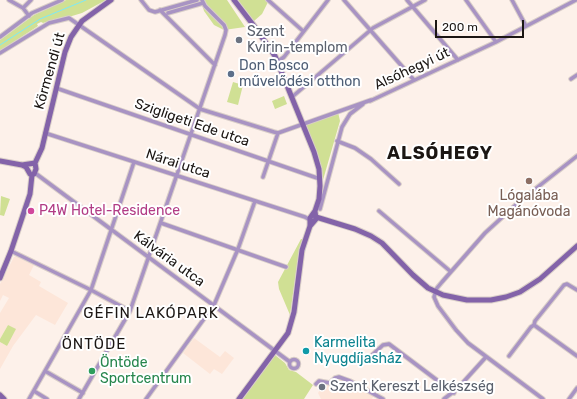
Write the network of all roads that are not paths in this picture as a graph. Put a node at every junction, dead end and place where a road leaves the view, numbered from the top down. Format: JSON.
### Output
{"nodes":[{"id":1,"x":9,"y":0,"type":"edge"},
{"id":2,"x":31,"y":0,"type":"edge"},
{"id":3,"x":62,"y":0,"type":"edge"},
{"id":4,"x":111,"y":0,"type":"edge"},
{"id":5,"x":141,"y":0,"type":"edge"},
{"id":6,"x":197,"y":0,"type":"edge"},
{"id":7,"x":234,"y":0,"type":"edge"},
{"id":8,"x":268,"y":0,"type":"edge"},
{"id":9,"x":328,"y":0,"type":"edge"},
{"id":10,"x":344,"y":0,"type":"edge"},
{"id":11,"x":407,"y":0,"type":"edge"},
{"id":12,"x":425,"y":0,"type":"edge"},
{"id":13,"x":466,"y":0,"type":"edge"},
{"id":14,"x":512,"y":0,"type":"edge"},
{"id":15,"x":576,"y":0,"type":"edge"},
{"id":16,"x":202,"y":2,"type":"edge"},
{"id":17,"x":413,"y":6,"type":"junction"},
{"id":18,"x":23,"y":8,"type":"junction"},
{"id":19,"x":160,"y":10,"type":"junction"},
{"id":20,"x":168,"y":13,"type":"dead end"},
{"id":21,"x":29,"y":16,"type":"junction"},
{"id":22,"x":78,"y":25,"type":"junction"},
{"id":23,"x":526,"y":26,"type":"junction"},
{"id":24,"x":370,"y":30,"type":"junction"},
{"id":25,"x":304,"y":31,"type":"junction"},
{"id":26,"x":0,"y":37,"type":"edge"},
{"id":27,"x":496,"y":42,"type":"junction"},
{"id":28,"x":0,"y":53,"type":"edge"},
{"id":29,"x":458,"y":60,"type":"junction"},
{"id":30,"x":277,"y":62,"type":"junction"},
{"id":31,"x":215,"y":65,"type":"junction"},
{"id":32,"x":577,"y":75,"type":"edge"},
{"id":33,"x":571,"y":78,"type":"dead end"},
{"id":34,"x":414,"y":80,"type":"junction"},
{"id":35,"x":56,"y":88,"type":"junction"},
{"id":36,"x":292,"y":97,"type":"junction"},
{"id":37,"x":371,"y":100,"type":"junction"},
{"id":38,"x":200,"y":109,"type":"junction"},
{"id":39,"x":343,"y":110,"type":"junction"},
{"id":40,"x":347,"y":117,"type":"junction"},
{"id":41,"x":303,"y":124,"type":"junction"},
{"id":42,"x":278,"y":132,"type":"junction"},
{"id":43,"x":45,"y":133,"type":"junction"},
{"id":44,"x":191,"y":134,"type":"junction"},
{"id":45,"x":338,"y":141,"type":"junction"},
{"id":46,"x":577,"y":156,"type":"edge"},
{"id":47,"x":0,"y":161,"type":"edge"},
{"id":48,"x":268,"y":161,"type":"junction"},
{"id":49,"x":134,"y":162,"type":"junction"},
{"id":50,"x":33,"y":164,"type":"junction"},
{"id":51,"x":22,"y":165,"type":"junction"},
{"id":52,"x":32,"y":173,"type":"junction"},
{"id":53,"x":176,"y":176,"type":"junction"},
{"id":54,"x":263,"y":177,"type":"dead end"},
{"id":55,"x":320,"y":179,"type":"junction"},
{"id":56,"x":399,"y":184,"type":"dead end"},
{"id":57,"x":255,"y":201,"type":"junction"},
{"id":58,"x":318,"y":210,"type":"junction"},
{"id":59,"x":379,"y":211,"type":"dead end"},
{"id":60,"x":313,"y":219,"type":"junction"},
{"id":61,"x":161,"y":223,"type":"junction"},
{"id":62,"x":111,"y":230,"type":"junction"},
{"id":63,"x":577,"y":246,"type":"edge"},
{"id":64,"x":238,"y":249,"type":"junction"},
{"id":65,"x":11,"y":251,"type":"junction"},
{"id":66,"x":148,"y":257,"type":"junction"},
{"id":67,"x":286,"y":267,"type":"dead end"},
{"id":68,"x":450,"y":271,"type":"junction"},
{"id":69,"x":0,"y":278,"type":"edge"},
{"id":70,"x":91,"y":290,"type":"junction"},
{"id":71,"x":577,"y":290,"type":"edge"},
{"id":72,"x":436,"y":291,"type":"junction"},
{"id":73,"x":214,"y":306,"type":"junction"},
{"id":74,"x":130,"y":311,"type":"junction"},
{"id":75,"x":534,"y":325,"type":"junction"},
{"id":76,"x":276,"y":350,"type":"junction"},
{"id":77,"x":508,"y":356,"type":"dead end"},
{"id":78,"x":577,"y":356,"type":"edge"},
{"id":79,"x":370,"y":357,"type":"dead end"},
{"id":80,"x":486,"y":357,"type":"junction"},
{"id":81,"x":290,"y":362,"type":"dead end"},
{"id":82,"x":45,"y":371,"type":"junction"},
{"id":83,"x":316,"y":384,"type":"dead end"},
{"id":84,"x":577,"y":388,"type":"edge"},
{"id":85,"x":34,"y":391,"type":"junction"},
{"id":86,"x":82,"y":393,"type":"junction"},
{"id":87,"x":454,"y":393,"type":"junction"},
{"id":88,"x":0,"y":395,"type":"edge"},
{"id":89,"x":4,"y":399,"type":"edge"},
{"id":90,"x":29,"y":399,"type":"edge"},
{"id":91,"x":47,"y":399,"type":"edge"},
{"id":92,"x":79,"y":399,"type":"edge"},
{"id":93,"x":146,"y":399,"type":"edge"},
{"id":94,"x":239,"y":399,"type":"edge"},
{"id":95,"x":383,"y":399,"type":"edge"},
{"id":96,"x":444,"y":399,"type":"edge"},
{"id":97,"x":542,"y":399,"type":"edge"},
{"id":98,"x":569,"y":399,"type":"edge"}],
"edges":[{"from":1,"to":18,"type":"street"},
{"from":2,"to":18,"type":"street"},
{"from":3,"to":21,"type":"street"},
{"from":4,"to":22,"type":"street","name":"Körmendi út"},
{"from":5,"to":19,"type":"street"},
{"from":6,"to":19,"type":"street"},
{"from":7,"to":30,"type":"street"},
{"from":8,"to":25,"type":"street"},
{"from":9,"to":25,"type":"street"},
{"from":10,"to":24,"type":"street"},
{"from":11,"to":17,"type":"street"},
{"from":12,"to":17,"type":"street"},
{"from":13,"to":27,"type":"street"},
{"from":14,"to":23,"type":"street"},
{"from":15,"to":23,"type":"street","name":"Alsóhegyi út"},
{"from":16,"to":20,"type":"street"},
{"from":16,"to":31,"type":"street"},
{"from":17,"to":24,"type":"street"},
{"from":17,"to":29,"type":"street"},
{"from":18,"to":21,"type":"street"},
{"from":19,"to":31,"type":"street"},
{"from":21,"to":26,"type":"street"},
{"from":22,"to":28,"type":"street"},
{"from":22,"to":35,"type":"street","name":"Körmendi út"},
{"from":22,"to":38,"type":"street"},
{"from":23,"to":27,"type":"street","name":"Alsóhegyi út"},
{"from":24,"to":34,"type":"street"},
{"from":24,"to":36,"type":"street"},
{"from":25,"to":30,"type":"street"},
{"from":27,"to":29,"type":"street","name":"Alsóhegyi út"},
{"from":29,"to":34,"type":"street","name":"Alsóhegyi út"},
{"from":30,"to":36,"type":"street"},
{"from":31,"to":38,"type":"street"},
{"from":32,"to":33,"type":"street"},
{"from":34,"to":37,"type":"street","name":"Alsóhegyi út"},
{"from":35,"to":43,"type":"street","name":"Körmendi út"},
{"from":35,"to":44,"type":"street","name":"Szigligeti Ede utca"},
{"from":36,"to":41,"type":"street"},
{"from":37,"to":39,"type":"street"},
{"from":37,"to":40,"type":"street","name":"Alsóhegyi út"},
{"from":38,"to":42,"type":"street"},
{"from":38,"to":44,"type":"street"},
{"from":39,"to":40,"type":"street"},
{"from":39,"to":41,"type":"street"},
{"from":40,"to":45,"type":"street"},
{"from":41,"to":42,"type":"street"},
{"from":41,"to":55,"type":"street"},
{"from":42,"to":48,"type":"street"},
{"from":43,"to":49,"type":"street","name":"Nárai utca"},
{"from":43,"to":50,"type":"street","name":"Körmendi út"},
{"from":44,"to":48,"type":"street","name":"Szigligeti Ede utca"},
{"from":44,"to":53,"type":"street"},
{"from":45,"to":56,"type":"street"},
{"from":45,"to":58,"type":"street"},
{"from":46,"to":68,"type":"street"},
{"from":47,"to":51,"type":"street"},
{"from":48,"to":54,"type":"street"},
{"from":48,"to":55,"type":"street","name":"Szigligeti Ede utca"},
{"from":49,"to":53,"type":"street","name":"Nárai utca"},
{"from":49,"to":62,"type":"street"},
{"from":50,"to":51,"type":"street"},
{"from":50,"to":52,"type":"street","name":"Körmendi út"},
{"from":50,"to":52,"type":"street","name":"Körmendi út"},
{"from":51,"to":52,"type":"street"},
{"from":52,"to":62,"type":"street","name":"Kálvária utca"},
{"from":52,"to":65,"type":"street"},
{"from":53,"to":57,"type":"street","name":"Nárai utca"},
{"from":53,"to":61,"type":"street"},
{"from":55,"to":58,"type":"street"},
{"from":57,"to":60,"type":"street","name":"Nárai utca"},
{"from":57,"to":64,"type":"street"},
{"from":58,"to":60,"type":"street"},
{"from":59,"to":68,"type":"street"},
{"from":60,"to":72,"type":"street","name":"Nárai utca"},
{"from":60,"to":76,"type":"street"},
{"from":61,"to":64,"type":"street"},
{"from":61,"to":66,"type":"street"},
{"from":62,"to":66,"type":"street","name":"Kálvária utca"},
{"from":62,"to":70,"type":"street"},
{"from":63,"to":72,"type":"street","name":"Nárai utca"},
{"from":64,"to":67,"type":"street"},
{"from":64,"to":73,"type":"street"},
{"from":65,"to":69,"type":"street"},
{"from":65,"to":70,"type":"street"},
{"from":66,"to":73,"type":"street","name":"Kálvária utca"},
{"from":66,"to":74,"type":"street"},
{"from":68,"to":72,"type":"street"},
{"from":70,"to":74,"type":"street"},
{"from":70,"to":82,"type":"street"},
{"from":71,"to":75,"type":"street"},
{"from":72,"to":80,"type":"street"},
{"from":73,"to":76,"type":"street","name":"Kálvária utca"},
{"from":73,"to":93,"type":"street"},
{"from":74,"to":86,"type":"street"},
{"from":75,"to":77,"type":"street"},
{"from":75,"to":78,"type":"street"},
{"from":76,"to":81,"type":"street","name":"Kálvária utca"},
{"from":76,"to":94,"type":"street"},
{"from":79,"to":87,"type":"street"},
{"from":80,"to":87,"type":"street"},
{"from":80,"to":97,"type":"street"},
{"from":82,"to":85,"type":"street"},
{"from":82,"to":86,"type":"street"},
{"from":83,"to":95,"type":"street"},
{"from":84,"to":98,"type":"street"},
{"from":85,"to":90,"type":"street"},
{"from":85,"to":91,"type":"street"},
{"from":86,"to":92,"type":"street"},
{"from":87,"to":96,"type":"street"},
{"from":88,"to":89,"type":"street"}]}
